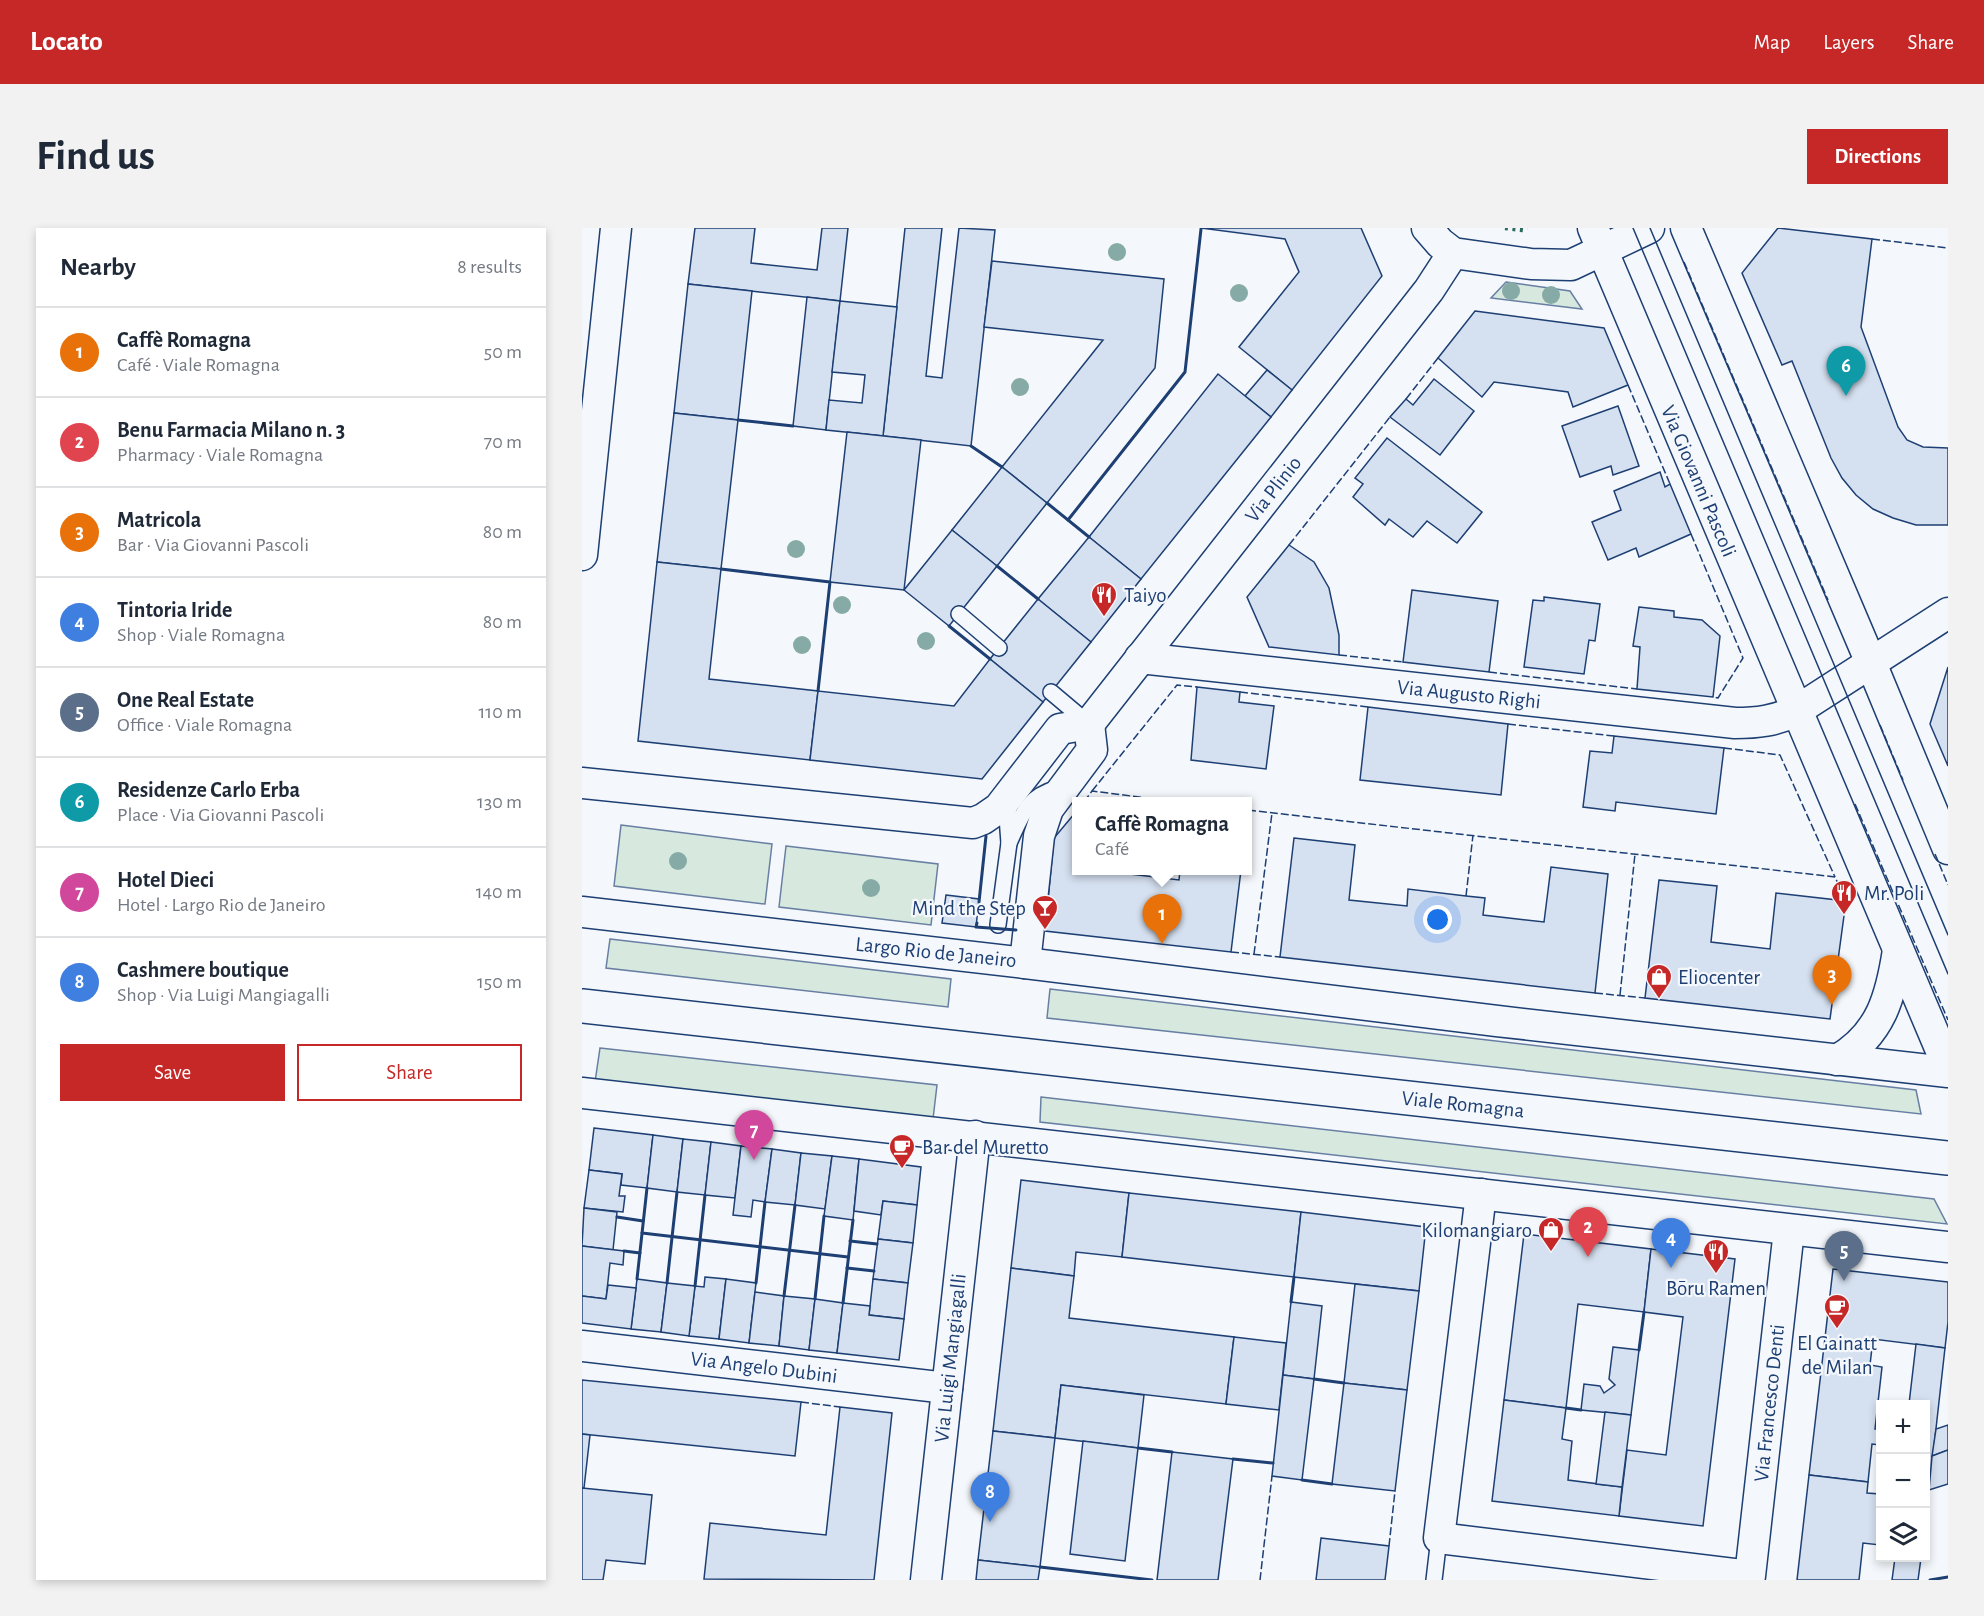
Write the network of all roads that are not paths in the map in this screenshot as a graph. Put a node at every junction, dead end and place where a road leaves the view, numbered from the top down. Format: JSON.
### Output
{"nodes":[{"id":1,"x":616,"y":228,"type":"edge"},
{"id":2,"x":1427,"y":228,"type":"edge"},
{"id":3,"x":1649,"y":228,"type":"edge"},
{"id":4,"x":1686,"y":228,"type":"edge"},
{"id":5,"x":1598,"y":240,"type":"edge"},
{"id":6,"x":1453,"y":252,"type":"junction"},
{"id":7,"x":582,"y":555,"type":"edge"},
{"id":8,"x":1948,"y":613,"type":"edge"},
{"id":9,"x":959,"y":614,"type":"dead end"},
{"id":10,"x":999,"y":648,"type":"dead end"},
{"id":11,"x":1140,"y":658,"type":"junction"},
{"id":12,"x":1871,"y":663,"type":"junction"},
{"id":13,"x":1051,"y":692,"type":"dead end"},
{"id":14,"x":1796,"y":711,"type":"junction"},
{"id":15,"x":1089,"y":724,"type":"junction"},
{"id":16,"x":582,"y":783,"type":"edge"},
{"id":17,"x":1066,"y":786,"type":"junction"},
{"id":18,"x":1013,"y":791,"type":"junction"},
{"id":19,"x":1009,"y":843,"type":"junction"},
{"id":20,"x":1948,"y":849,"type":"edge"},
{"id":21,"x":582,"y":912,"type":"edge"},
{"id":22,"x":998,"y":925,"type":"dead end"},
{"id":23,"x":1898,"y":950,"type":"junction"},
{"id":24,"x":1025,"y":963,"type":"junction"},
{"id":25,"x":582,"y":1006,"type":"edge"},
{"id":26,"x":1838,"y":1059,"type":"junction"},
{"id":27,"x":1948,"y":1070,"type":"edge"},
{"id":28,"x":582,"y":1093,"type":"edge"},
{"id":29,"x":975,"y":1136,"type":"junction"},
{"id":30,"x":1948,"y":1158,"type":"edge"},
{"id":31,"x":1480,"y":1194,"type":"junction"},
{"id":32,"x":1789,"y":1230,"type":"junction"},
{"id":33,"x":1948,"y":1247,"type":"edge"},
{"id":34,"x":582,"y":1346,"type":"edge"},
{"id":35,"x":947,"y":1388,"type":"junction"},
{"id":36,"x":1439,"y":1538,"type":"junction"},
{"id":37,"x":1750,"y":1578,"type":"edge"},
{"id":38,"x":926,"y":1580,"type":"edge"},
{"id":39,"x":1434,"y":1580,"type":"edge"}],
"edges":[{"from":1,"to":7,"type":"street"},
{"from":2,"to":6,"type":"street"},
{"from":3,"to":5,"type":"street"},
{"from":4,"to":12,"type":"street"},
{"from":5,"to":6,"type":"street"},
{"from":5,"to":14,"type":"street","name":"Via Giovanni Pascoli"},
{"from":6,"to":11,"type":"street","name":"Via Plinio"},
{"from":8,"to":12,"type":"street"},
{"from":9,"to":10,"type":"lane"},
{"from":11,"to":14,"type":"street","name":"Via Augusto Righi"},
{"from":11,"to":15,"type":"street","name":"Via Plinio"},
{"from":12,"to":14,"type":"street"},
{"from":12,"to":20,"type":"street"},
{"from":13,"to":15,"type":"lane"},
{"from":14,"to":23,"type":"street","name":"Via Giovanni Pascoli"},
{"from":15,"to":17,"type":"street","name":"Largo Rio de Janeiro"},
{"from":15,"to":18,"type":"street"},
{"from":16,"to":18,"type":"street"},
{"from":17,"to":19,"type":"lane"},
{"from":17,"to":24,"type":"street","name":"Largo Rio de Janeiro"},
{"from":18,"to":19,"type":"lane"},
{"from":19,"to":22,"type":"lane"},
{"from":21,"to":24,"type":"street","name":"Largo Rio de Janeiro"},
{"from":23,"to":26,"type":"street"},
{"from":23,"to":27,"type":"street","name":"Via Giovanni Pascoli"},
{"from":24,"to":26,"type":"street"},
{"from":25,"to":30,"type":"main road","name":"Viale Romagna"},
{"from":26,"to":27,"type":"street"},
{"from":28,"to":29,"type":"street"},
{"from":29,"to":31,"type":"street"},
{"from":29,"to":35,"type":"street","name":"Via Luigi Mangiagalli"},
{"from":31,"to":32,"type":"street"},
{"from":31,"to":36,"type":"street"},
{"from":32,"to":33,"type":"street"},
{"from":32,"to":37,"type":"street","name":"Via Francesco Denti"},
{"from":34,"to":35,"type":"street","name":"Via Angelo Dubini"},
{"from":35,"to":38,"type":"street","name":"Via Luigi Mangiagalli"},
{"from":36,"to":37,"type":"street"},
{"from":36,"to":39,"type":"lane"}]}
